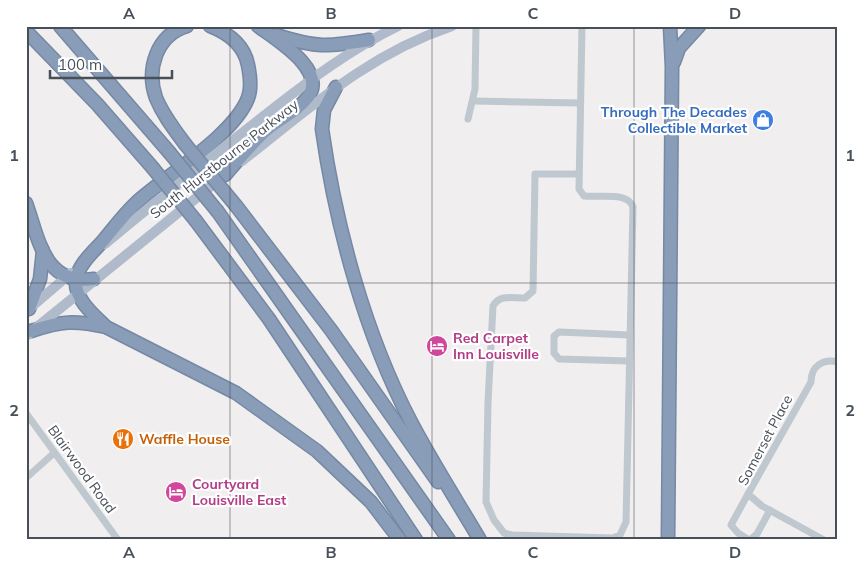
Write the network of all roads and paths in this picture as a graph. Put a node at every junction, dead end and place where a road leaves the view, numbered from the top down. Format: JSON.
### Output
{"nodes":[{"id":1,"x":60,"y":26,"type":"edge"},
{"id":2,"x":187,"y":26,"type":"edge"},
{"id":3,"x":210,"y":26,"type":"edge"},
{"id":4,"x":398,"y":26,"type":"edge"},
{"id":5,"x":452,"y":26,"type":"edge"},
{"id":6,"x":476,"y":26,"type":"edge"},
{"id":7,"x":582,"y":26,"type":"edge"},
{"id":8,"x":670,"y":26,"type":"edge"},
{"id":9,"x":699,"y":26,"type":"edge"},
{"id":10,"x":261,"y":29,"type":"edge"},
{"id":11,"x":26,"y":31,"type":"edge"},
{"id":12,"x":369,"y":40,"type":"junction"},
{"id":13,"x":672,"y":67,"type":"junction"},
{"id":14,"x":312,"y":78,"type":"junction"},
{"id":15,"x":336,"y":87,"type":"junction"},
{"id":16,"x":474,"y":101,"type":"junction"},
{"id":17,"x":580,"y":103,"type":"junction"},
{"id":18,"x":468,"y":119,"type":"dead end"},
{"id":19,"x":578,"y":174,"type":"junction"},
{"id":20,"x":225,"y":175,"type":"junction"},
{"id":21,"x":26,"y":203,"type":"edge"},
{"id":22,"x":43,"y":251,"type":"junction"},
{"id":23,"x":86,"y":260,"type":"junction"},
{"id":24,"x":94,"y":279,"type":"joint"},
{"id":25,"x":73,"y":283,"type":"junction"},
{"id":26,"x":28,"y":310,"type":"edge"},
{"id":27,"x":106,"y":326,"type":"junction"},
{"id":28,"x":29,"y":334,"type":"edge"},
{"id":29,"x":630,"y":335,"type":"junction"},
{"id":30,"x":629,"y":361,"type":"junction"},
{"id":31,"x":838,"y":362,"type":"edge"},
{"id":32,"x":26,"y":413,"type":"edge"},
{"id":33,"x":54,"y":453,"type":"junction"},
{"id":34,"x":26,"y":478,"type":"edge"},
{"id":35,"x":748,"y":494,"type":"junction"},
{"id":36,"x":770,"y":510,"type":"junction"},
{"id":37,"x":118,"y":540,"type":"edge"},
{"id":38,"x":400,"y":540,"type":"edge"},
{"id":39,"x":416,"y":540,"type":"edge"},
{"id":40,"x":449,"y":540,"type":"edge"},
{"id":41,"x":479,"y":540,"type":"edge"},
{"id":42,"x":668,"y":540,"type":"edge"},
{"id":43,"x":750,"y":540,"type":"edge"},
{"id":44,"x":824,"y":540,"type":"edge"}],
"edges":[{"from":1,"to":40,"type":"highway","bridge":true},
{"from":2,"to":41,"type":"highway","bridge":true},
{"from":3,"to":23,"type":"highway"},
{"from":4,"to":12,"type":"main road","name":"South Hurstbourne Parkway"},
{"from":5,"to":15,"type":"main road","name":"South Hurstbourne Parkway"},
{"from":6,"to":16,"type":"street"},
{"from":7,"to":17,"type":"street"},
{"from":8,"to":13,"type":"highway"},
{"from":9,"to":13,"type":"highway"},
{"from":10,"to":12,"type":"highway"},
{"from":10,"to":14,"type":"highway"},
{"from":11,"to":39,"type":"highway","bridge":true},
{"from":12,"to":14,"type":"main road","name":"South Hurstbourne Parkway"},
{"from":13,"to":42,"type":"highway"},
{"from":14,"to":20,"type":"highway"},
{"from":14,"to":23,"type":"main road","name":"South Hurstbourne Parkway"},
{"from":15,"to":20,"type":"main road","name":"South Hurstbourne Parkway"},
{"from":15,"to":41,"type":"highway"},
{"from":16,"to":17,"type":"street"},
{"from":16,"to":18,"type":"street"},
{"from":17,"to":19,"type":"street"},
{"from":19,"to":29,"type":"street"},
{"from":19,"to":30,"type":"street"},
{"from":20,"to":24,"type":"main road","name":"South Hurstbourne Parkway"},
{"from":21,"to":22,"type":"highway"},
{"from":22,"to":25,"type":"highway"},
{"from":22,"to":26,"type":"highway"},
{"from":23,"to":25,"type":"highway"},
{"from":24,"to":25,"type":"highway"},
{"from":25,"to":26,"type":"main road"},
{"from":25,"to":27,"type":"highway"},
{"from":25,"to":28,"type":"main road"},
{"from":27,"to":28,"type":"highway"},
{"from":27,"to":38,"type":"highway"},
{"from":29,"to":30,"type":"street"},
{"from":29,"to":30,"type":"street"},
{"from":31,"to":35,"type":"street","name":"Somerset Place"},
{"from":32,"to":33,"type":"street","name":"Blairwood Road"},
{"from":33,"to":34,"type":"street"},
{"from":33,"to":37,"type":"street","name":"Blairwood Road"},
{"from":35,"to":36,"type":"street","name":"Somerset Place"},
{"from":35,"to":43,"type":"street"},
{"from":36,"to":43,"type":"street"},
{"from":36,"to":44,"type":"street","name":"Somerset Place"}]}
